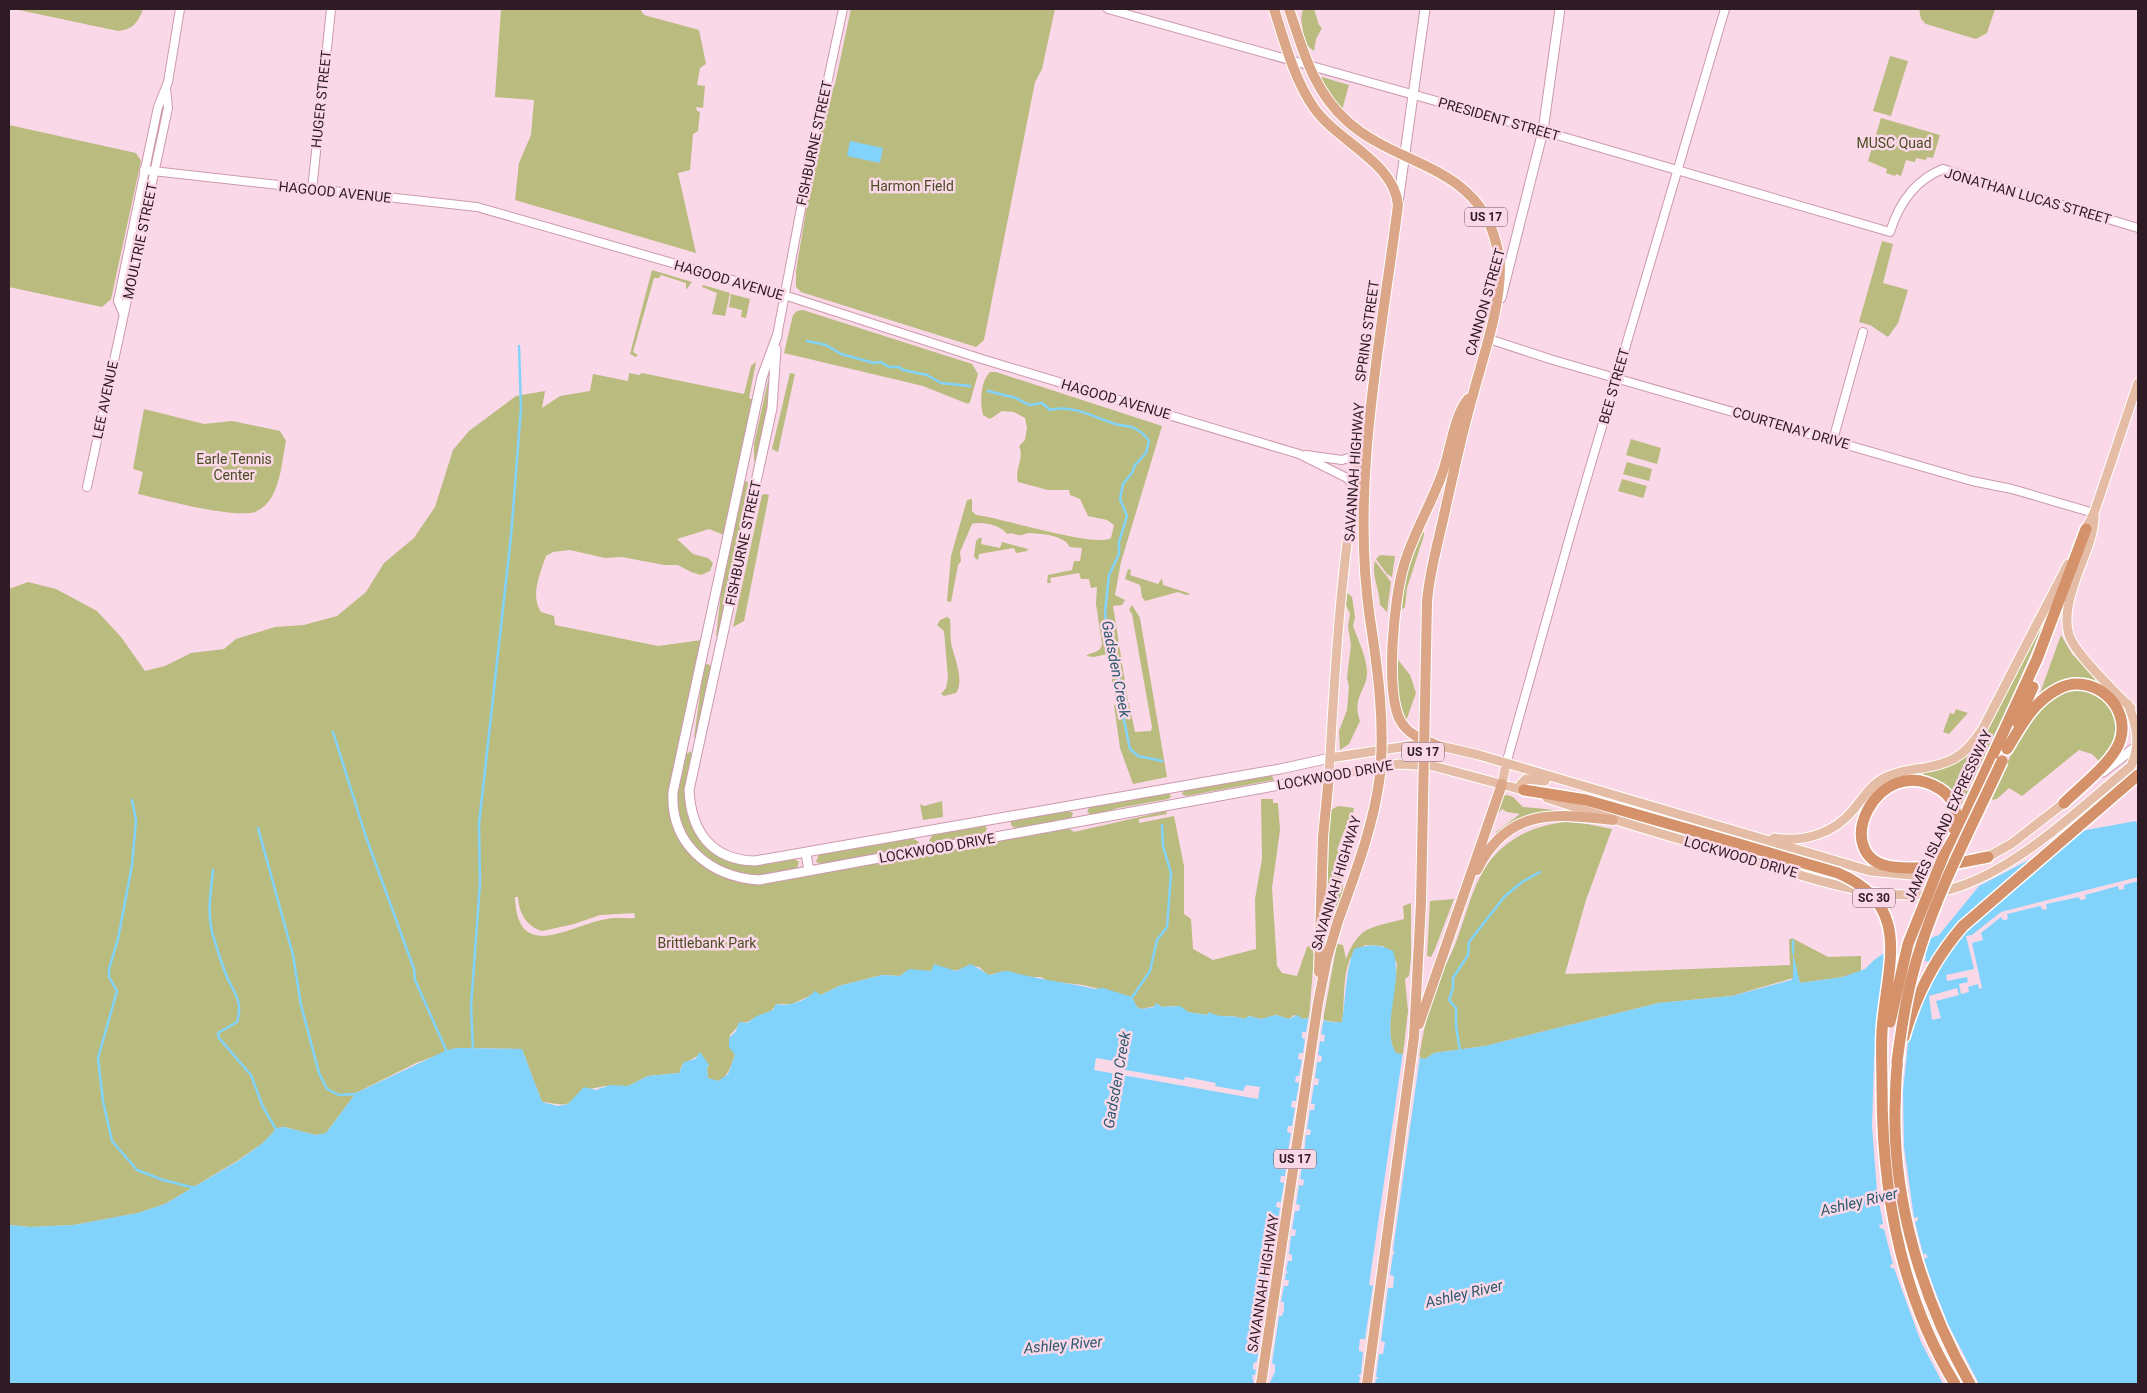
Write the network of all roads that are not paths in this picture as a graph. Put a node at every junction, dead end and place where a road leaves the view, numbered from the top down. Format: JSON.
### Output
{"nodes":[{"id":1,"x":180,"y":9,"type":"edge"},
{"id":2,"x":331,"y":9,"type":"edge"},
{"id":3,"x":843,"y":9,"type":"edge"},
{"id":4,"x":1108,"y":9,"type":"edge"},
{"id":5,"x":1274,"y":9,"type":"edge"},
{"id":6,"x":1289,"y":9,"type":"edge"},
{"id":7,"x":1424,"y":9,"type":"edge"},
{"id":8,"x":1560,"y":9,"type":"edge"},
{"id":9,"x":1725,"y":9,"type":"edge"},
{"id":10,"x":1291,"y":62,"type":"junction"},
{"id":11,"x":1308,"y":66,"type":"junction"},
{"id":12,"x":166,"y":88,"type":"junction"},
{"id":13,"x":1413,"y":94,"type":"junction"},
{"id":14,"x":1544,"y":131,"type":"junction"},
{"id":15,"x":1404,"y":157,"type":"junction"},
{"id":16,"x":144,"y":170,"type":"junction"},
{"id":17,"x":1677,"y":170,"type":"junction"},
{"id":18,"x":155,"y":172,"type":"junction"},
{"id":19,"x":312,"y":190,"type":"junction"},
{"id":20,"x":1398,"y":205,"type":"junction"},
{"id":21,"x":2138,"y":228,"type":"edge"},
{"id":22,"x":1890,"y":232,"type":"joint"},
{"id":23,"x":784,"y":295,"type":"junction"},
{"id":24,"x":122,"y":313,"type":"junction"},
{"id":25,"x":1495,"y":317,"type":"junction"},
{"id":26,"x":1863,"y":332,"type":"dead end"},
{"id":27,"x":777,"y":336,"type":"junction"},
{"id":28,"x":1488,"y":339,"type":"junction"},
{"id":29,"x":1616,"y":378,"type":"junction"},
{"id":30,"x":2138,"y":383,"type":"edge"},
{"id":31,"x":1374,"y":387,"type":"junction"},
{"id":32,"x":1473,"y":392,"type":"junction"},
{"id":33,"x":1833,"y":440,"type":"junction"},
{"id":34,"x":1299,"y":454,"type":"junction"},
{"id":35,"x":1360,"y":454,"type":"junction"},
{"id":36,"x":743,"y":468,"type":"junction"},
{"id":37,"x":758,"y":471,"type":"junction"},
{"id":38,"x":87,"y":487,"type":"dead end"},
{"id":39,"x":1355,"y":489,"type":"junction"},
{"id":40,"x":2094,"y":513,"type":"junction"},
{"id":41,"x":2086,"y":529,"type":"junction"},
{"id":42,"x":2070,"y":595,"type":"junction"},
{"id":43,"x":719,"y":651,"type":"junction"},
{"id":44,"x":702,"y":657,"type":"junction"},
{"id":45,"x":2128,"y":704,"type":"junction"},
{"id":46,"x":2138,"y":714,"type":"edge"},
{"id":47,"x":684,"y":743,"type":"junction"},
{"id":48,"x":1436,"y":745,"type":"junction"},
{"id":49,"x":2138,"y":745,"type":"edge"},
{"id":50,"x":698,"y":748,"type":"junction"},
{"id":51,"x":2007,"y":749,"type":"junction"},
{"id":52,"x":1330,"y":758,"type":"junction"},
{"id":53,"x":1997,"y":759,"type":"junction"},
{"id":54,"x":1506,"y":764,"type":"junction"},
{"id":55,"x":2136,"y":767,"type":"edge"},
{"id":56,"x":1280,"y":769,"type":"junction"},
{"id":57,"x":1329,"y":776,"type":"junction"},
{"id":58,"x":2091,"y":778,"type":"junction"},
{"id":59,"x":1283,"y":784,"type":"junction"},
{"id":60,"x":1502,"y":784,"type":"junction"},
{"id":61,"x":1176,"y":787,"type":"junction"},
{"id":62,"x":1524,"y":790,"type":"junction"},
{"id":63,"x":1594,"y":791,"type":"junction"},
{"id":64,"x":2105,"y":795,"type":"junction"},
{"id":65,"x":2064,"y":803,"type":"joint"},
{"id":66,"x":1078,"y":804,"type":"junction"},
{"id":67,"x":1178,"y":804,"type":"junction"},
{"id":68,"x":996,"y":819,"type":"junction"},
{"id":69,"x":1613,"y":820,"type":"junction"},
{"id":70,"x":1080,"y":822,"type":"junction"},
{"id":71,"x":1732,"y":831,"type":"junction"},
{"id":72,"x":921,"y":832,"type":"junction"},
{"id":73,"x":999,"y":836,"type":"junction"},
{"id":74,"x":924,"y":850,"type":"junction"},
{"id":75,"x":806,"y":853,"type":"junction"},
{"id":76,"x":1943,"y":857,"type":"junction"},
{"id":77,"x":1988,"y":857,"type":"junction"},
{"id":78,"x":809,"y":871,"type":"junction"},
{"id":79,"x":1463,"y":898,"type":"junction"},
{"id":80,"x":1318,"y":1003,"type":"junction"},
{"id":81,"x":1414,"y":1040,"type":"junction"},
{"id":82,"x":1897,"y":1062,"type":"junction"},
{"id":83,"x":1882,"y":1088,"type":"junction"},
{"id":84,"x":1261,"y":1384,"type":"edge"},
{"id":85,"x":1367,"y":1384,"type":"edge"},
{"id":86,"x":1954,"y":1384,"type":"edge"},
{"id":87,"x":1970,"y":1384,"type":"edge"}],
"edges":[{"from":1,"to":12,"type":"street","name":"MOULTRIE STREET"},
{"from":2,"to":19,"type":"street","name":"HUGER STREET"},
{"from":3,"to":23,"type":"street","name":"FISHBURNE STREET"},
{"from":4,"to":10,"type":"street","name":"PRESIDENT STREET"},
{"from":5,"to":10,"type":"highway","number":"US 17"},
{"from":6,"to":11,"type":"highway","number":"US 17"},
{"from":7,"to":13,"type":"main road","name":"SPRING STREET"},
{"from":8,"to":14,"type":"main road","name":"CANNON STREET"},
{"from":9,"to":17,"type":"street","name":"BEE STREET"},
{"from":10,"to":11,"type":"street","name":"PRESIDENT STREET"},
{"from":10,"to":20,"type":"highway","number":"US 17"},
{"from":11,"to":13,"type":"street","name":"PRESIDENT STREET"},
{"from":11,"to":15,"type":"highway","number":"US 17"},
{"from":12,"to":16,"type":"street","name":"MOULTRIE STREET"},
{"from":12,"to":18,"type":"street","name":"MOULTRIE STREET"},
{"from":13,"to":14,"type":"street","name":"PRESIDENT STREET"},
{"from":13,"to":15,"type":"main road","name":"SPRING STREET"},
{"from":14,"to":17,"type":"street","name":"PRESIDENT STREET"},
{"from":14,"to":25,"type":"main road","name":"CANNON STREET"},
{"from":15,"to":20,"type":"main road","name":"SPRING STREET"},
{"from":15,"to":25,"type":"highway","number":"US 17"},
{"from":16,"to":18,"type":"street","name":"HAGOOD AVENUE"},
{"from":16,"to":24,"type":"street","name":"MOULTRIE STREET"},
{"from":17,"to":22,"type":"street","name":"PRESIDENT STREET"},
{"from":17,"to":29,"type":"street","name":"BEE STREET"},
{"from":18,"to":19,"type":"street","name":"HAGOOD AVENUE"},
{"from":18,"to":24,"type":"street","name":"MOULTRIE STREET"},
{"from":19,"to":23,"type":"street","name":"HAGOOD AVENUE"},
{"from":20,"to":31,"type":"highway","name":"SPRING STREET","number":"US 17"},
{"from":21,"to":22,"type":"street","name":"JONATHAN LUCAS STREET"},
{"from":23,"to":27,"type":"street","name":"FISHBURNE STREET"},
{"from":23,"to":34,"type":"street","name":"HAGOOD AVENUE"},
{"from":24,"to":38,"type":"street","name":"LEE AVENUE"},
{"from":25,"to":28,"type":"highway","name":"CANNON STREET","number":"US 17"},
{"from":26,"to":33,"type":"street"},
{"from":27,"to":36,"type":"main road","name":"FISHBURNE STREET"},
{"from":27,"to":37,"type":"main road","name":"FISHBURNE STREET"},
{"from":28,"to":29,"type":"street","name":"COURTENAY DRIVE"},
{"from":28,"to":32,"type":"highway","name":"CANNON STREET","number":"US 17"},
{"from":29,"to":33,"type":"street","name":"COURTENAY DRIVE"},
{"from":29,"to":54,"type":"street","name":"BEE STREET"},
{"from":30,"to":40,"type":"main road"},
{"from":31,"to":35,"type":"main road","name":"SPRING STREET"},
{"from":31,"to":80,"type":"highway","name":"SAVANNAH HIGHWAY","number":"US 17","bridge":true},
{"from":32,"to":48,"type":"highway"},
{"from":32,"to":81,"type":"highway","name":"CANNON STREET","number":"US 17","bridge":true},
{"from":33,"to":40,"type":"street","name":"COURTENAY DRIVE"},
{"from":34,"to":35,"type":"street","name":"HAGOOD AVENUE"},
{"from":34,"to":39,"type":"street","name":"HAGOOD AVENUE"},
{"from":35,"to":39,"type":"main road","name":"SPRING STREET"},
{"from":36,"to":37,"type":"main road"},
{"from":36,"to":44,"type":"main road","name":"FISHBURNE STREET"},
{"from":37,"to":43,"type":"main road","name":"FISHBURNE STREET"},
{"from":39,"to":52,"type":"main road","name":"SPRING STREET"},
{"from":40,"to":41,"type":"main road"},
{"from":40,"to":42,"type":"main road"},
{"from":41,"to":53,"type":"highway","name":"JAMES ISLAND EXPRESSWAY","number":"SC 30"},
{"from":41,"to":71,"type":"main road"},
{"from":42,"to":45,"type":"main road"},
{"from":42,"to":51,"type":"highway","name":"JAMES ISLAND EXPRESSWAY","number":"SC 30"},
{"from":43,"to":44,"type":"main road"},
{"from":43,"to":50,"type":"main road","name":"FISHBURNE STREET"},
{"from":44,"to":47,"type":"main road","name":"FISHBURNE STREET"},
{"from":45,"to":46,"type":"main road"},
{"from":45,"to":49,"type":"main road"},
{"from":47,"to":50,"type":"main road"},
{"from":47,"to":78,"type":"main road","name":"LOCKWOOD DRIVE"},
{"from":48,"to":52,"type":"main road","name":"LOCKWOOD DRIVE","number":"SC 30"},
{"from":48,"to":54,"type":"main road","name":"LOCKWOOD DRIVE","number":"SC 30"},
{"from":49,"to":55,"type":"main road"},
{"from":49,"to":58,"type":"main road"},
{"from":50,"to":75,"type":"main road","name":"LOCKWOOD DRIVE"},
{"from":51,"to":53,"type":"highway","name":"JAMES ISLAND EXPRESSWAY","number":"SC 30"},
{"from":51,"to":58,"type":"highway","number":"SC 30"},
{"from":52,"to":56,"type":"main road","name":"LOCKWOOD DRIVE"},
{"from":52,"to":57,"type":"main road","name":"SPRING STREET"},
{"from":53,"to":76,"type":"highway","name":"JAMES ISLAND EXPRESSWAY","number":"SC 30"},
{"from":53,"to":82,"type":"highway","name":"JAMES ISLAND EXPRESSWAY","number":"SC 30","bridge":true},
{"from":54,"to":60,"type":"main road"},
{"from":54,"to":63,"type":"main road","name":"LOCKWOOD DRIVE","number":"SC 30"},
{"from":55,"to":64,"type":"highway"},
{"from":56,"to":59,"type":"main road"},
{"from":56,"to":61,"type":"main road","name":"LOCKWOOD DRIVE"},
{"from":57,"to":59,"type":"main road","name":"LOCKWOOD DRIVE"},
{"from":57,"to":60,"type":"main road","name":"LOCKWOOD DRIVE","number":"SC 30"},
{"from":57,"to":80,"type":"highway"},
{"from":58,"to":65,"type":"highway"},
{"from":59,"to":67,"type":"main road","name":"LOCKWOOD DRIVE"},
{"from":60,"to":62,"type":"main road","name":"LOCKWOOD DRIVE","number":"SC 30"},
{"from":60,"to":79,"type":"highway"},
{"from":61,"to":66,"type":"main road","name":"LOCKWOOD DRIVE"},
{"from":61,"to":67,"type":"main road"},
{"from":62,"to":63,"type":"main road"},
{"from":62,"to":69,"type":"main road","name":"LOCKWOOD DRIVE","number":"SC 30"},
{"from":62,"to":83,"type":"highway","number":"SC 30","bridge":true},
{"from":63,"to":71,"type":"main road","name":"LOCKWOOD DRIVE","number":"SC 30"},
{"from":64,"to":69,"type":"main road","name":"LOCKWOOD DRIVE","number":"SC 30","bridge":true},
{"from":64,"to":82,"type":"highway","bridge":true},
{"from":65,"to":77,"type":"main road","name":"LOCKWOOD DRIVE","number":"SC 30"},
{"from":66,"to":68,"type":"main road","name":"LOCKWOOD DRIVE"},
{"from":66,"to":70,"type":"main road"},
{"from":67,"to":70,"type":"main road","name":"LOCKWOOD DRIVE"},
{"from":68,"to":72,"type":"main road","name":"LOCKWOOD DRIVE"},
{"from":68,"to":73,"type":"main road"},
{"from":69,"to":79,"type":"highway"},
{"from":70,"to":73,"type":"main road","name":"LOCKWOOD DRIVE"},
{"from":71,"to":77,"type":"main road","name":"LOCKWOOD DRIVE","number":"SC 30","bridge":true},
{"from":72,"to":74,"type":"main road"},
{"from":72,"to":75,"type":"main road","name":"LOCKWOOD DRIVE"},
{"from":73,"to":74,"type":"main road","name":"LOCKWOOD DRIVE"},
{"from":74,"to":78,"type":"main road","name":"LOCKWOOD DRIVE"},
{"from":75,"to":78,"type":"main road"},
{"from":76,"to":77,"type":"highway","bridge":true},
{"from":76,"to":83,"type":"highway","name":"JAMES ISLAND EXPRESSWAY","number":"SC 30","bridge":true},
{"from":79,"to":81,"type":"highway"},
{"from":80,"to":84,"type":"highway","name":"SAVANNAH HIGHWAY","number":"US 17"},
{"from":81,"to":85,"type":"highway","number":"US 17"},
{"from":82,"to":87,"type":"highway","name":"JAMES ISLAND EXPRESSWAY","number":"SC 30"},
{"from":83,"to":86,"type":"highway","name":"JAMES ISLAND EXPRESSWAY","number":"SC 30"}]}
